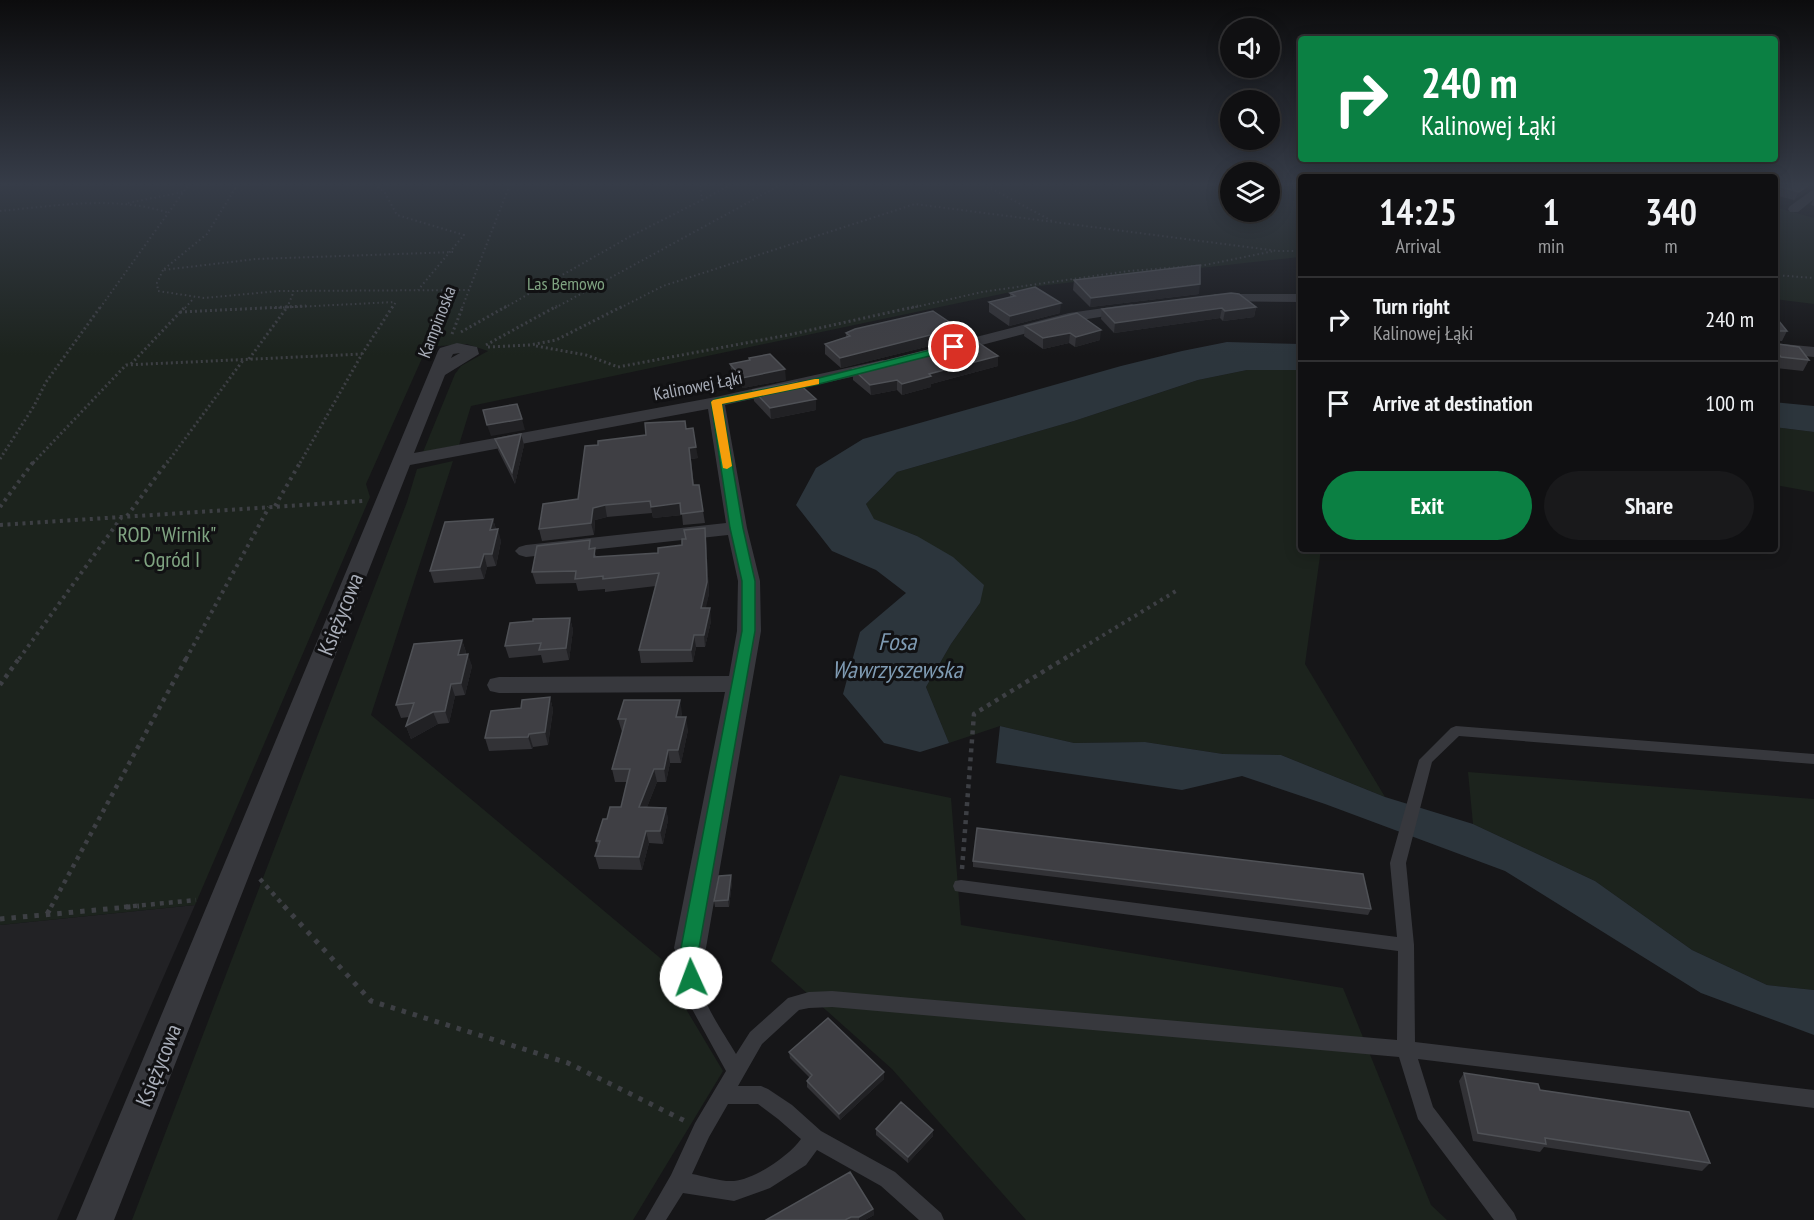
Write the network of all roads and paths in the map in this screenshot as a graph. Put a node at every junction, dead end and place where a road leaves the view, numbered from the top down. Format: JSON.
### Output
{"nodes":[{"id":1,"x":149,"y":241,"type":"edge"},
{"id":2,"x":199,"y":241,"type":"edge"},
{"id":3,"x":459,"y":241,"type":"edge"},
{"id":4,"x":489,"y":241,"type":"edge"},
{"id":5,"x":623,"y":241,"type":"edge"},
{"id":6,"x":677,"y":241,"type":"edge"},
{"id":7,"x":801,"y":241,"type":"edge"},
{"id":8,"x":1206,"y":241,"type":"edge"},
{"id":9,"x":1278,"y":250,"type":"junction"},
{"id":10,"x":1298,"y":250,"type":"edge"},
{"id":11,"x":450,"y":251,"type":"junction"},
{"id":12,"x":455,"y":252,"type":"dead end"},
{"id":13,"x":163,"y":270,"type":"junction"},
{"id":14,"x":1778,"y":275,"type":"edge"},
{"id":15,"x":1814,"y":278,"type":"edge"},
{"id":16,"x":1298,"y":284,"type":"edge"},
{"id":17,"x":418,"y":290,"type":"junction"},
{"id":18,"x":471,"y":290,"type":"junction"},
{"id":19,"x":294,"y":291,"type":"junction"},
{"id":20,"x":195,"y":297,"type":"junction"},
{"id":21,"x":1229,"y":297,"type":"junction"},
{"id":22,"x":1298,"y":298,"type":"edge"},
{"id":23,"x":1194,"y":301,"type":"edge"},
{"id":24,"x":1148,"y":306,"type":"edge"},
{"id":25,"x":289,"y":307,"type":"junction"},
{"id":26,"x":180,"y":312,"type":"junction"},
{"id":27,"x":448,"y":345,"type":"junction"},
{"id":28,"x":530,"y":345,"type":"junction"},
{"id":29,"x":1778,"y":348,"type":"edge"},
{"id":30,"x":478,"y":349,"type":"junction"},
{"id":31,"x":1814,"y":352,"type":"edge"},
{"id":32,"x":931,"y":353,"type":"edge"},
{"id":33,"x":362,"y":354,"type":"junction"},
{"id":34,"x":244,"y":359,"type":"junction"},
{"id":35,"x":249,"y":359,"type":"junction"},
{"id":36,"x":896,"y":361,"type":"edge"},
{"id":37,"x":130,"y":365,"type":"junction"},
{"id":38,"x":438,"y":372,"type":"junction"},
{"id":39,"x":716,"y":402,"type":"junction"},
{"id":40,"x":0,"y":459,"type":"edge"},
{"id":41,"x":402,"y":461,"type":"junction"},
{"id":42,"x":368,"y":500,"type":"dead end"},
{"id":43,"x":0,"y":507,"type":"edge"},
{"id":44,"x":271,"y":507,"type":"junction"},
{"id":45,"x":124,"y":517,"type":"junction"},
{"id":46,"x":0,"y":525,"type":"edge"},
{"id":47,"x":737,"y":528,"type":"junction"},
{"id":48,"x":526,"y":551,"type":"dead end"},
{"id":49,"x":1176,"y":591,"type":"dead end"},
{"id":50,"x":738,"y":684,"type":"junction"},
{"id":51,"x":0,"y":685,"type":"edge"},
{"id":52,"x":499,"y":685,"type":"dead end"},
{"id":53,"x":1814,"y":759,"type":"edge"},
{"id":54,"x":252,"y":871,"type":"dead end"},
{"id":55,"x":961,"y":886,"type":"joint"},
{"id":56,"x":197,"y":900,"type":"dead end"},
{"id":57,"x":47,"y":914,"type":"junction"},
{"id":58,"x":0,"y":919,"type":"edge"},
{"id":59,"x":1406,"y":945,"type":"junction"},
{"id":60,"x":690,"y":948,"type":"joint"},
{"id":61,"x":1406,"y":1049,"type":"junction"},
{"id":62,"x":737,"y":1073,"type":"junction"},
{"id":63,"x":723,"y":1095,"type":"junction"},
{"id":64,"x":1814,"y":1099,"type":"edge"},
{"id":65,"x":702,"y":1130,"type":"junction"},
{"id":66,"x":814,"y":1138,"type":"junction"},
{"id":67,"x":678,"y":1182,"type":"junction"},
{"id":68,"x":95,"y":1220,"type":"edge"},
{"id":69,"x":655,"y":1220,"type":"edge"},
{"id":70,"x":934,"y":1220,"type":"edge"},
{"id":71,"x":1507,"y":1220,"type":"edge"}],
"edges":[{"from":1,"to":40,"type":"path"},
{"from":2,"to":13,"type":"path"},
{"from":3,"to":11,"type":"path"},
{"from":4,"to":18,"type":"path","name":"Kampinoska"},
{"from":5,"to":27,"type":"path"},
{"from":6,"to":30,"type":"path"},
{"from":7,"to":28,"type":"path"},
{"from":8,"to":9,"type":"path"},
{"from":9,"to":10,"type":"path"},
{"from":9,"to":28,"type":"path"},
{"from":11,"to":12,"type":"path"},
{"from":11,"to":13,"type":"path"},
{"from":11,"to":17,"type":"path"},
{"from":13,"to":20,"type":"path"},
{"from":14,"to":15,"type":"path"},
{"from":16,"to":21,"type":"street"},
{"from":17,"to":18,"type":"path"},
{"from":17,"to":19,"type":"path"},
{"from":18,"to":27,"type":"path","name":"Kampinoska"},
{"from":19,"to":20,"type":"path"},
{"from":19,"to":25,"type":"path"},
{"from":20,"to":26,"type":"path"},
{"from":21,"to":22,"type":"street"},
{"from":21,"to":23,"type":"street"},
{"from":24,"to":32,"type":"street"},
{"from":25,"to":26,"type":"path"},
{"from":25,"to":33,"type":"path"},
{"from":25,"to":35,"type":"path"},
{"from":26,"to":37,"type":"path"},
{"from":27,"to":30,"type":"street"},
{"from":27,"to":38,"type":"street","name":"Kampinoska"},
{"from":28,"to":30,"type":"path"},
{"from":29,"to":31,"type":"street"},
{"from":30,"to":38,"type":"street"},
{"from":33,"to":35,"type":"path"},
{"from":33,"to":44,"type":"path"},
{"from":34,"to":35,"type":"path"},
{"from":34,"to":37,"type":"path"},
{"from":34,"to":45,"type":"path"},
{"from":36,"to":39,"type":"street","name":"Kalinowej Łąki"},
{"from":37,"to":43,"type":"path"},
{"from":38,"to":41,"type":"street","name":"Księżycowa"},
{"from":39,"to":41,"type":"street","name":"Kalinowej Łąki"},
{"from":39,"to":47,"type":"street"},
{"from":41,"to":68,"type":"street","name":"Księżycowa"},
{"from":42,"to":44,"type":"path"},
{"from":44,"to":45,"type":"path"},
{"from":44,"to":57,"type":"path"},
{"from":45,"to":46,"type":"path"},
{"from":45,"to":51,"type":"path"},
{"from":47,"to":48,"type":"street"},
{"from":47,"to":50,"type":"street"},
{"from":49,"to":55,"type":"path"},
{"from":50,"to":52,"type":"street"},
{"from":50,"to":60,"type":"street"},
{"from":53,"to":59,"type":"lane"},
{"from":54,"to":65,"type":"path"},
{"from":55,"to":59,"type":"lane"},
{"from":56,"to":57,"type":"path"},
{"from":57,"to":58,"type":"path"},
{"from":59,"to":61,"type":"lane"},
{"from":60,"to":62,"type":"lane"},
{"from":61,"to":62,"type":"lane"},
{"from":61,"to":64,"type":"lane"},
{"from":61,"to":71,"type":"lane"},
{"from":62,"to":63,"type":"lane"},
{"from":63,"to":65,"type":"lane"},
{"from":63,"to":66,"type":"lane"},
{"from":65,"to":67,"type":"lane"},
{"from":66,"to":67,"type":"lane"},
{"from":66,"to":70,"type":"lane"},
{"from":67,"to":69,"type":"lane"}]}
